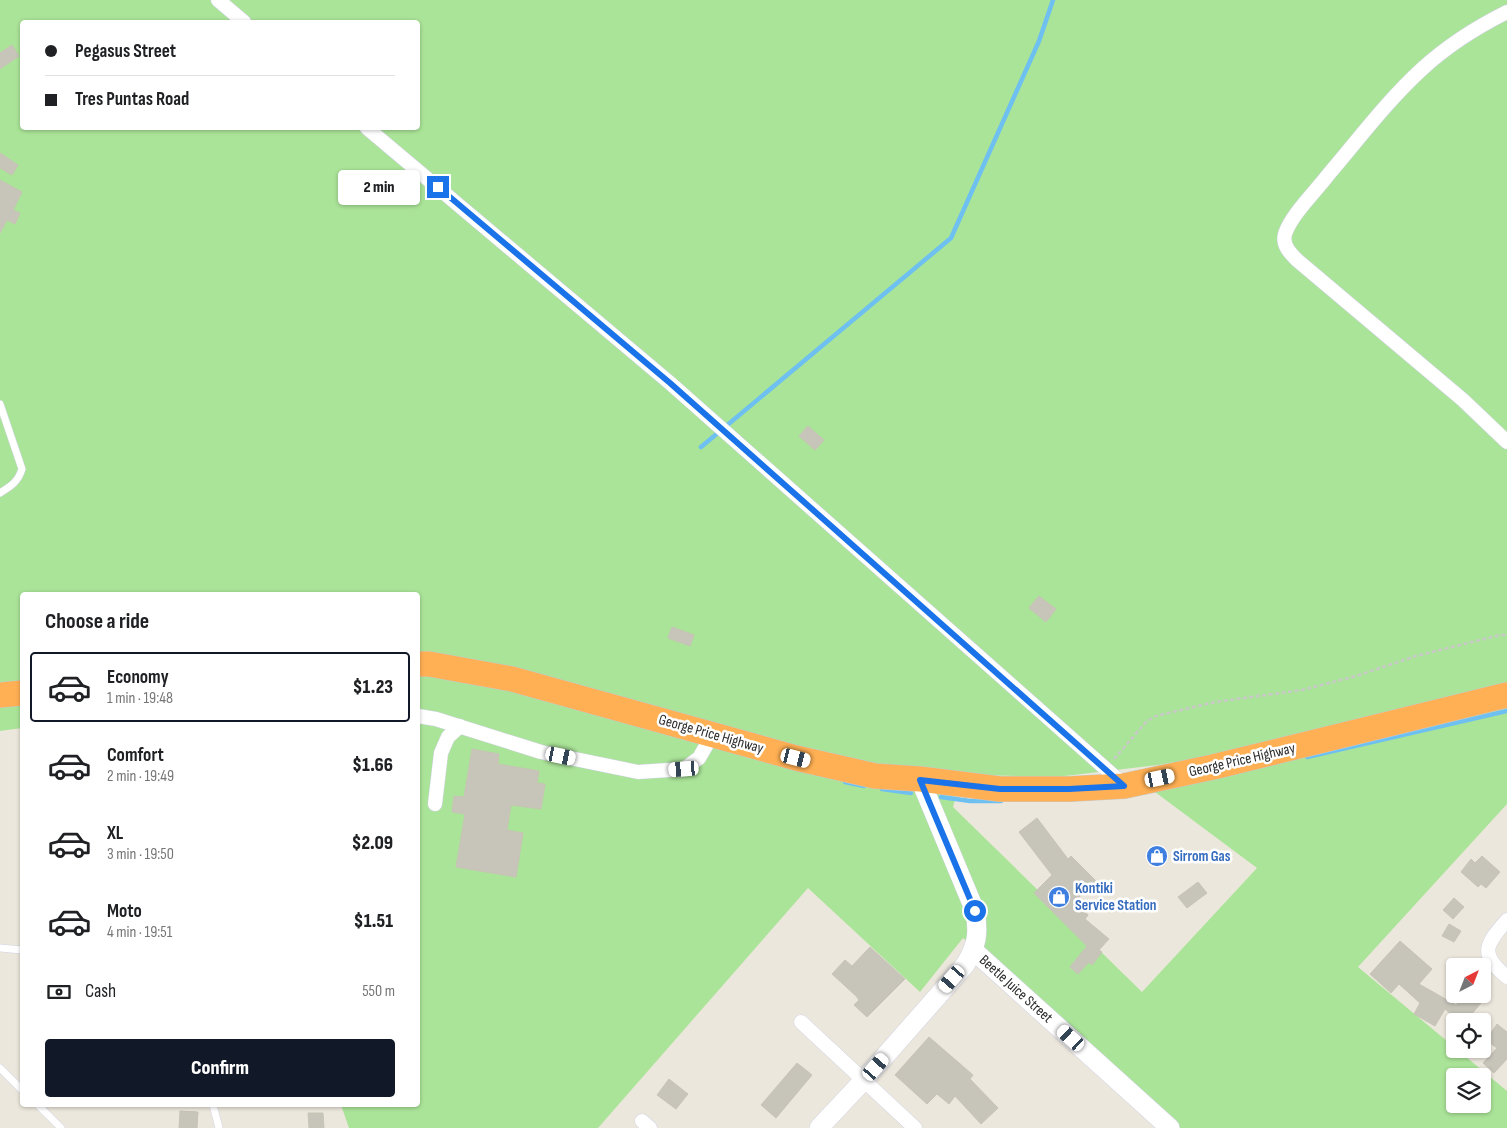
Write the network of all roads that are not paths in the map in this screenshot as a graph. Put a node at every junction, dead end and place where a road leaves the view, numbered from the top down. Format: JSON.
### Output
{"nodes":[{"id":1,"x":218,"y":0,"type":"edge"},
{"id":2,"x":1507,"y":12,"type":"edge"},
{"id":3,"x":242,"y":20,"type":"edge"},
{"id":4,"x":369,"y":130,"type":"edge"},
{"id":5,"x":0,"y":404,"type":"edge"},
{"id":6,"x":1507,"y":442,"type":"edge"},
{"id":7,"x":0,"y":493,"type":"edge"},
{"id":8,"x":420,"y":664,"type":"edge"},
{"id":9,"x":20,"y":692,"type":"edge"},
{"id":10,"x":0,"y":695,"type":"edge"},
{"id":11,"x":1507,"y":695,"type":"edge"},
{"id":12,"x":420,"y":716,"type":"edge"},
{"id":13,"x":460,"y":726,"type":"junction"},
{"id":14,"x":713,"y":734,"type":"junction"},
{"id":15,"x":920,"y":780,"type":"junction"},
{"id":16,"x":1124,"y":786,"type":"junction"},
{"id":17,"x":436,"y":804,"type":"dead end"},
{"id":18,"x":1507,"y":920,"type":"edge"},
{"id":19,"x":0,"y":948,"type":"edge"},
{"id":20,"x":20,"y":950,"type":"edge"},
{"id":21,"x":974,"y":951,"type":"junction"},
{"id":22,"x":1507,"y":977,"type":"edge"},
{"id":23,"x":801,"y":1022,"type":"dead end"},
{"id":24,"x":0,"y":1068,"type":"edge"},
{"id":25,"x":863,"y":1081,"type":"junction"},
{"id":26,"x":20,"y":1088,"type":"edge"},
{"id":27,"x":40,"y":1107,"type":"edge"},
{"id":28,"x":214,"y":1107,"type":"edge"},
{"id":29,"x":61,"y":1128,"type":"edge"},
{"id":30,"x":219,"y":1128,"type":"edge"},
{"id":31,"x":819,"y":1128,"type":"edge"},
{"id":32,"x":915,"y":1128,"type":"edge"},
{"id":33,"x":1170,"y":1128,"type":"edge"}],
"edges":[{"from":1,"to":3,"type":"street"},
{"from":2,"to":6,"type":"street"},
{"from":4,"to":16,"type":"street"},
{"from":5,"to":7,"type":"lane"},
{"from":8,"to":14,"type":"highway","name":"George Price Highway"},
{"from":9,"to":10,"type":"highway"},
{"from":11,"to":16,"type":"highway","name":"George Price Highway"},
{"from":12,"to":13,"type":"street"},
{"from":13,"to":14,"type":"street"},
{"from":13,"to":17,"type":"street"},
{"from":14,"to":15,"type":"highway","name":"George Price Highway"},
{"from":15,"to":16,"type":"highway","name":"George Price Highway"},
{"from":15,"to":21,"type":"street"},
{"from":18,"to":22,"type":"street"},
{"from":19,"to":20,"type":"lane"},
{"from":21,"to":25,"type":"street"},
{"from":21,"to":33,"type":"street","name":"Beetle Juice Street"},
{"from":23,"to":25,"type":"street"},
{"from":24,"to":26,"type":"lane"},
{"from":25,"to":31,"type":"street"},
{"from":25,"to":32,"type":"street"},
{"from":27,"to":29,"type":"lane"},
{"from":28,"to":30,"type":"lane"}]}
